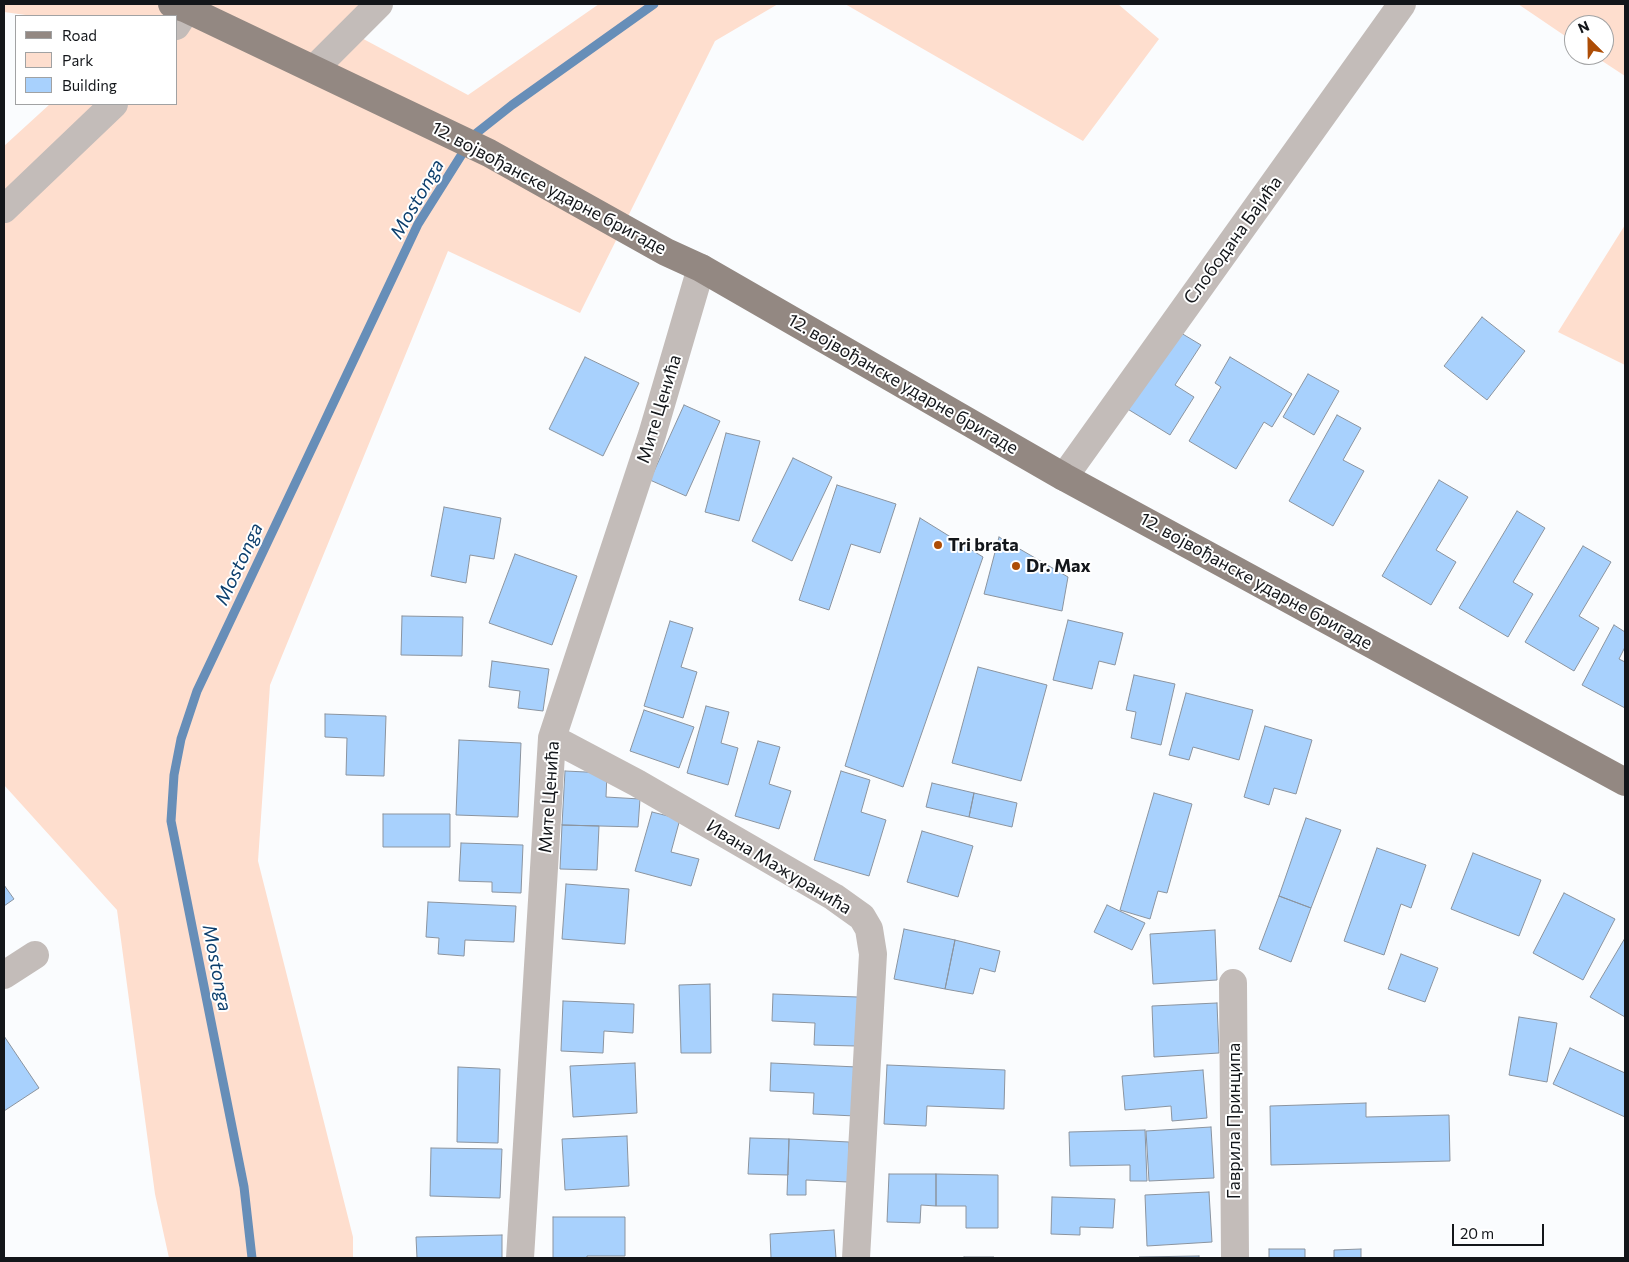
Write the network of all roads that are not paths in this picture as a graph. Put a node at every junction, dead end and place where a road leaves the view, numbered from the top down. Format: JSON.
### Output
{"nodes":[{"id":1,"x":378,"y":4,"type":"edge"},
{"id":2,"x":1402,"y":4,"type":"edge"},
{"id":3,"x":178,"y":13,"type":"edge"},
{"id":4,"x":314,"y":68,"type":"junction"},
{"id":5,"x":113,"y":105,"type":"edge"},
{"id":6,"x":4,"y":209,"type":"edge"},
{"id":7,"x":701,"y":268,"type":"junction"},
{"id":8,"x":1064,"y":476,"type":"junction"},
{"id":9,"x":552,"y":738,"type":"junction"},
{"id":10,"x":1625,"y":782,"type":"edge"},
{"id":11,"x":35,"y":955,"type":"dead end"},
{"id":12,"x":4,"y":975,"type":"edge"},
{"id":13,"x":1233,"y":983,"type":"dead end"},
{"id":14,"x":520,"y":1258,"type":"edge"},
{"id":15,"x":856,"y":1258,"type":"edge"},
{"id":16,"x":1235,"y":1258,"type":"edge"}],
"edges":[{"from":1,"to":4,"type":"street"},
{"from":2,"to":8,"type":"street","name":"Слободана Бајића"},
{"from":3,"to":4,"type":"main road","name":"12. војвођанске ударне бригаде"},
{"from":4,"to":7,"type":"main road","name":"12. војвођанске ударне бригаде"},
{"from":5,"to":6,"type":"street"},
{"from":7,"to":8,"type":"main road","name":"12. војвођанске ударне бригаде"},
{"from":7,"to":9,"type":"street","name":"Мите Ценића"},
{"from":8,"to":10,"type":"main road","name":"12. војвођанске ударне бригаде"},
{"from":9,"to":14,"type":"street","name":"Мите Ценића"},
{"from":9,"to":15,"type":"street","name":"Ивана Мажуранића"},
{"from":11,"to":12,"type":"street"},
{"from":13,"to":16,"type":"street","name":"Гаврила Принципа"}]}
